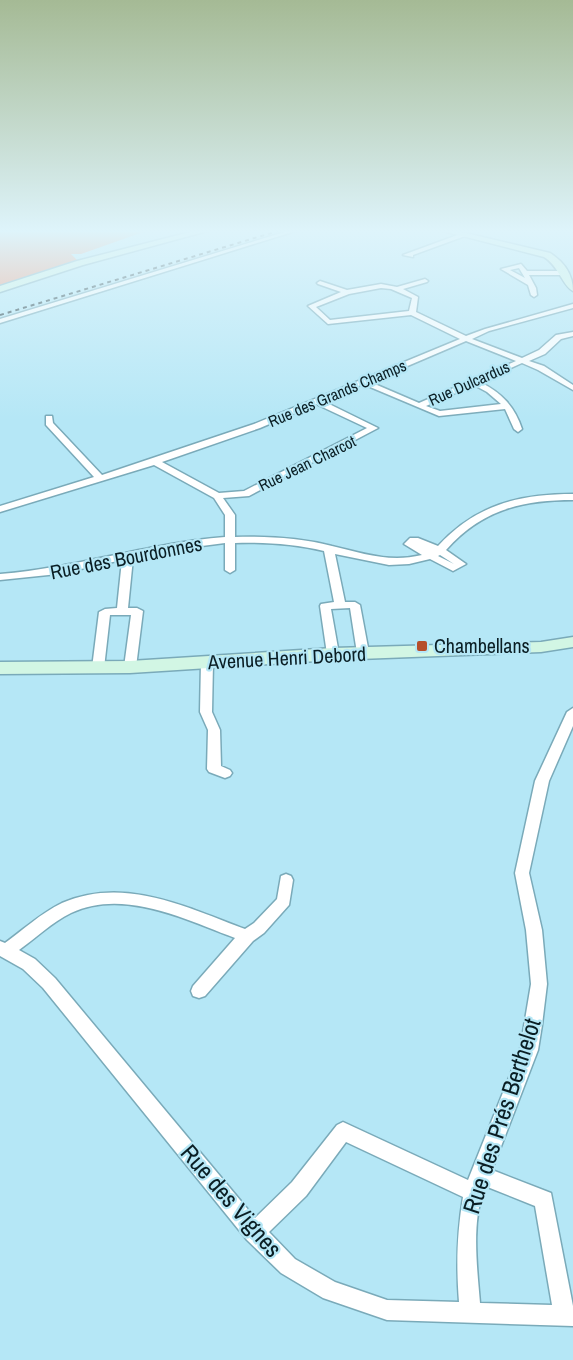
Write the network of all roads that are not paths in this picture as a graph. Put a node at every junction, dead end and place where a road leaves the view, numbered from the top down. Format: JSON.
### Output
{"nodes":[{"id":1,"x":90,"y":293,"type":"edge"},
{"id":2,"x":343,"y":293,"type":"edge"},
{"id":3,"x":407,"y":293,"type":"edge"},
{"id":4,"x":573,"y":306,"type":"edge"},
{"id":5,"x":412,"y":313,"type":"junction"},
{"id":6,"x":0,"y":321,"type":"edge"},
{"id":7,"x":573,"y":334,"type":"edge"},
{"id":8,"x":467,"y":339,"type":"junction"},
{"id":9,"x":523,"y":359,"type":"junction"},
{"id":10,"x":362,"y":381,"type":"junction"},
{"id":11,"x":474,"y":382,"type":"junction"},
{"id":12,"x":573,"y":388,"type":"edge"},
{"id":13,"x":315,"y":401,"type":"junction"},
{"id":14,"x":419,"y":406,"type":"junction"},
{"id":15,"x":507,"y":406,"type":"junction"},
{"id":16,"x":49,"y":418,"type":"dead end"},
{"id":17,"x":518,"y":429,"type":"dead end"},
{"id":18,"x":153,"y":461,"type":"junction"},
{"id":19,"x":100,"y":478,"type":"junction"},
{"id":20,"x":246,"y":494,"type":"junction"},
{"id":21,"x":217,"y":496,"type":"junction"},
{"id":22,"x":572,"y":497,"type":"edge"},
{"id":23,"x":0,"y":509,"type":"edge"},
{"id":24,"x":230,"y":514,"type":"junction"},
{"id":25,"x":231,"y":540,"type":"junction"},
{"id":26,"x":329,"y":548,"type":"junction"},
{"id":27,"x":441,"y":551,"type":"junction"},
{"id":28,"x":128,"y":556,"type":"junction"},
{"id":29,"x":429,"y":557,"type":"junction"},
{"id":30,"x":230,"y":570,"type":"dead end"},
{"id":31,"x":0,"y":577,"type":"edge"},
{"id":32,"x":340,"y":606,"type":"junction"},
{"id":33,"x":122,"y":612,"type":"junction"},
{"id":34,"x":573,"y":642,"type":"edge"},
{"id":35,"x":363,"y":653,"type":"junction"},
{"id":36,"x":333,"y":654,"type":"junction"},
{"id":37,"x":207,"y":662,"type":"junction"},
{"id":38,"x":130,"y":667,"type":"junction"},
{"id":39,"x":0,"y":668,"type":"edge"},
{"id":40,"x":98,"y":668,"type":"junction"},
{"id":41,"x":573,"y":712,"type":"edge"},
{"id":42,"x":225,"y":773,"type":"dead end"},
{"id":43,"x":286,"y":880,"type":"dead end"},
{"id":44,"x":247,"y":936,"type":"junction"},
{"id":45,"x":3,"y":949,"type":"edge"},
{"id":46,"x":200,"y":991,"type":"dead end"},
{"id":47,"x":476,"y":1183,"type":"junction"},
{"id":48,"x":254,"y":1233,"type":"junction"},
{"id":49,"x":471,"y":1314,"type":"junction"},
{"id":50,"x":568,"y":1316,"type":"edge"}],
"edges":[{"from":1,"to":6,"type":"street"},
{"from":2,"to":5,"type":"street"},
{"from":3,"to":5,"type":"street"},
{"from":4,"to":8,"type":"street","name":"Rue des Grands Champs"},
{"from":5,"to":8,"type":"street"},
{"from":7,"to":9,"type":"street","name":"Rue Dulcardus"},
{"from":8,"to":9,"type":"street"},
{"from":8,"to":10,"type":"street","name":"Rue des Grands Champs"},
{"from":9,"to":11,"type":"street","name":"Rue Dulcardus"},
{"from":9,"to":12,"type":"street"},
{"from":10,"to":13,"type":"street","name":"Rue des Grands Champs"},
{"from":10,"to":14,"type":"street","name":"Rue Dulcardus"},
{"from":11,"to":14,"type":"street","name":"Rue Dulcardus"},
{"from":11,"to":15,"type":"street"},
{"from":13,"to":18,"type":"street","name":"Rue des Grands Champs"},
{"from":13,"to":20,"type":"street","name":"Rue Jean Charcot"},
{"from":14,"to":15,"type":"street"},
{"from":15,"to":17,"type":"street"},
{"from":16,"to":19,"type":"street"},
{"from":18,"to":19,"type":"street","name":"Rue des Grands Champs"},
{"from":18,"to":21,"type":"street"},
{"from":19,"to":23,"type":"street","name":"Rue des Grands Champs"},
{"from":20,"to":21,"type":"street","name":"Rue Jean Charcot"},
{"from":20,"to":24,"type":"street","name":"Rue Jean Charcot"},
{"from":21,"to":24,"type":"street"},
{"from":22,"to":27,"type":"street","name":"Rue des Bourdonnes"},
{"from":24,"to":25,"type":"street"},
{"from":25,"to":26,"type":"street","name":"Rue des Bourdonnes"},
{"from":25,"to":28,"type":"street","name":"Rue des Bourdonnes"},
{"from":25,"to":30,"type":"street"},
{"from":26,"to":29,"type":"street","name":"Rue des Bourdonnes"},
{"from":26,"to":32,"type":"street"},
{"from":27,"to":29,"type":"street","name":"Rue des Bourdonnes"},
{"from":27,"to":29,"type":"street","name":"Rue des Bourdonnes"},
{"from":27,"to":29,"type":"street","name":"Rue des Bourdonnes"},
{"from":28,"to":31,"type":"street","name":"Rue des Bourdonnes"},
{"from":28,"to":33,"type":"street"},
{"from":32,"to":35,"type":"street"},
{"from":32,"to":36,"type":"street"},
{"from":33,"to":38,"type":"street"},
{"from":33,"to":40,"type":"street"},
{"from":34,"to":35,"type":"street","name":"Avenue Henri Debord"},
{"from":35,"to":36,"type":"street","name":"Avenue Henri Debord"},
{"from":36,"to":37,"type":"street","name":"Avenue Henri Debord"},
{"from":37,"to":38,"type":"street","name":"Avenue Henri Debord"},
{"from":37,"to":42,"type":"street"},
{"from":38,"to":40,"type":"street","name":"Avenue Henri Debord"},
{"from":39,"to":40,"type":"street","name":"Avenue Henri Debord"},
{"from":41,"to":47,"type":"street","name":"Rue des Prés Berthelot"},
{"from":43,"to":44,"type":"street"},
{"from":44,"to":45,"type":"street"},
{"from":44,"to":46,"type":"street"},
{"from":45,"to":48,"type":"street","name":"Rue des Vignes"},
{"from":47,"to":48,"type":"street"},
{"from":47,"to":49,"type":"street","name":"Rue des Prés Berthelot"},
{"from":47,"to":50,"type":"street"},
{"from":48,"to":49,"type":"street","name":"Rue des Vignes"},
{"from":49,"to":50,"type":"street","name":"Rue des Vignes"}]}
